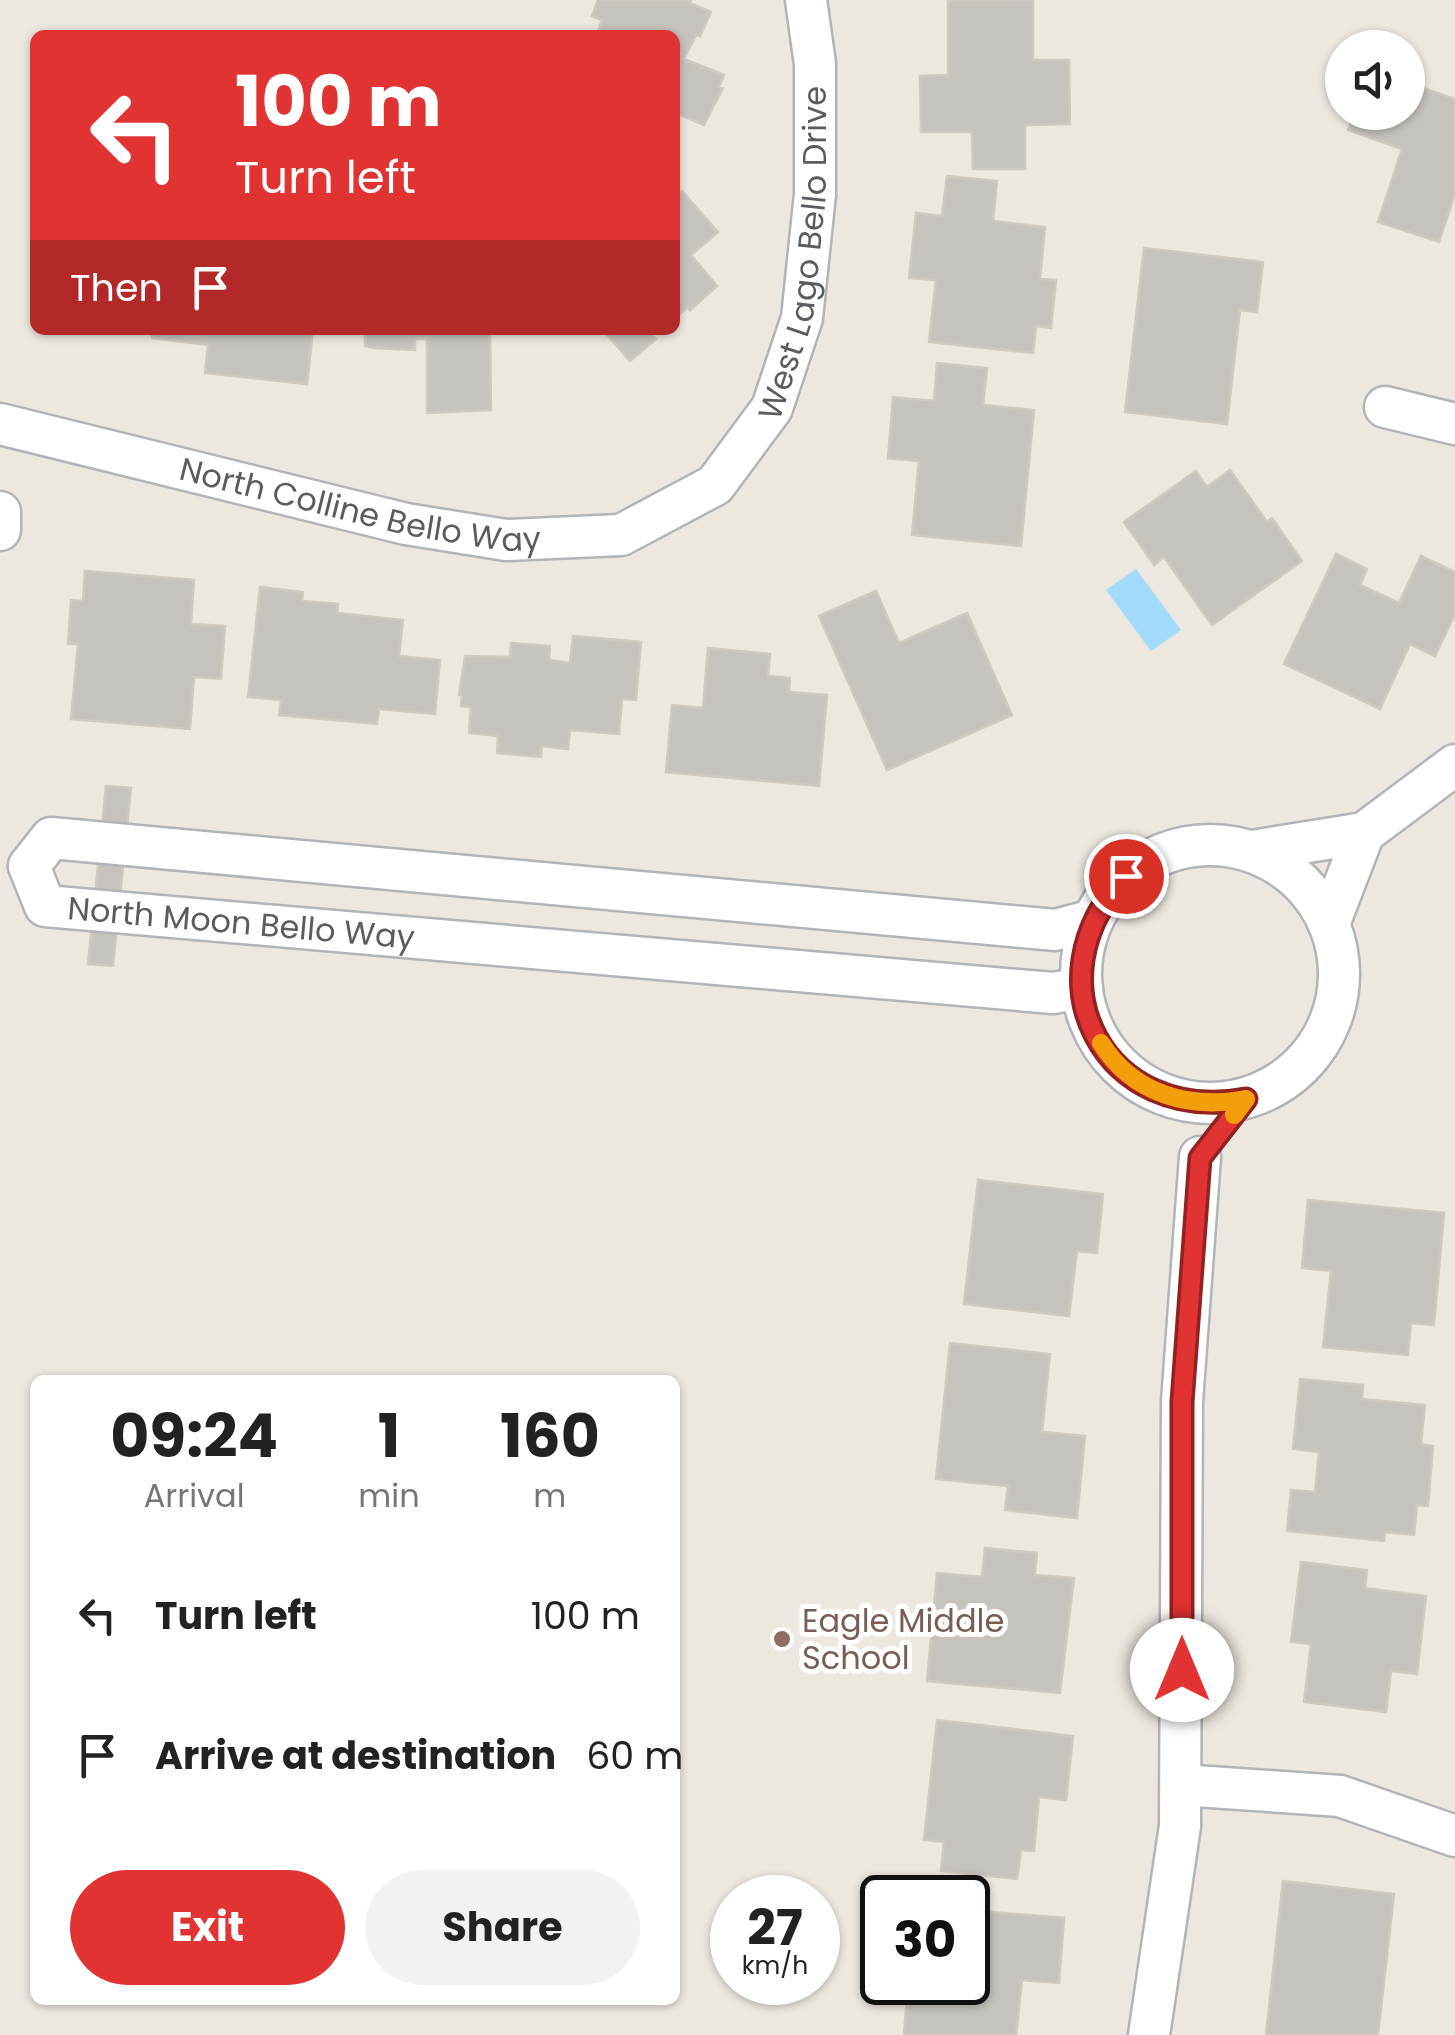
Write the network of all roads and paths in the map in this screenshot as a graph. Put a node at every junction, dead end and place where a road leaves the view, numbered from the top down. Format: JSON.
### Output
{"nodes":[{"id":1,"x":806,"y":0,"type":"edge"},
{"id":2,"x":1385,"y":407,"type":"dead end"},
{"id":3,"x":0,"y":424,"type":"edge"},
{"id":4,"x":1455,"y":424,"type":"edge"},
{"id":5,"x":715,"y":486,"type":"joint"},
{"id":6,"x":0,"y":512,"type":"edge"},
{"id":7,"x":0,"y":530,"type":"edge"},
{"id":8,"x":1455,"y":765,"type":"edge"},
{"id":9,"x":1364,"y":833,"type":"junction"},
{"id":10,"x":1252,"y":852,"type":"junction"},
{"id":11,"x":14,"y":865,"type":"edge"},
{"id":12,"x":1093,"y":920,"type":"junction"},
{"id":13,"x":1330,"y":924,"type":"junction"},
{"id":14,"x":1082,"y":988,"type":"junction"},
{"id":15,"x":1168,"y":1097,"type":"junction"},
{"id":16,"x":1246,"y":1099,"type":"junction"},
{"id":17,"x":1200,"y":1158,"type":"junction"},
{"id":18,"x":1182,"y":1784,"type":"junction"},
{"id":19,"x":1455,"y":1836,"type":"edge"},
{"id":20,"x":1149,"y":2035,"type":"edge"}],
"edges":[{"from":1,"to":5,"type":"street","name":"West Lago Bello Drive"},
{"from":2,"to":4,"type":"street"},
{"from":3,"to":5,"type":"street","name":"North Colline Bello Way"},
{"from":6,"to":7,"type":"street"},
{"from":8,"to":9,"type":"street"},
{"from":9,"to":10,"type":"street"},
{"from":9,"to":13,"type":"street"},
{"from":10,"to":12,"type":"street"},
{"from":10,"to":13,"type":"street"},
{"from":11,"to":12,"type":"street","name":"North Moon Bello Way"},
{"from":11,"to":14,"type":"street","name":"North Moon Bello Way"},
{"from":12,"to":14,"type":"street"},
{"from":13,"to":16,"type":"street"},
{"from":14,"to":15,"type":"street"},
{"from":15,"to":16,"type":"street"},
{"from":15,"to":17,"type":"street"},
{"from":16,"to":17,"type":"street"},
{"from":17,"to":18,"type":"street"},
{"from":18,"to":19,"type":"street"},
{"from":18,"to":20,"type":"street"}]}
